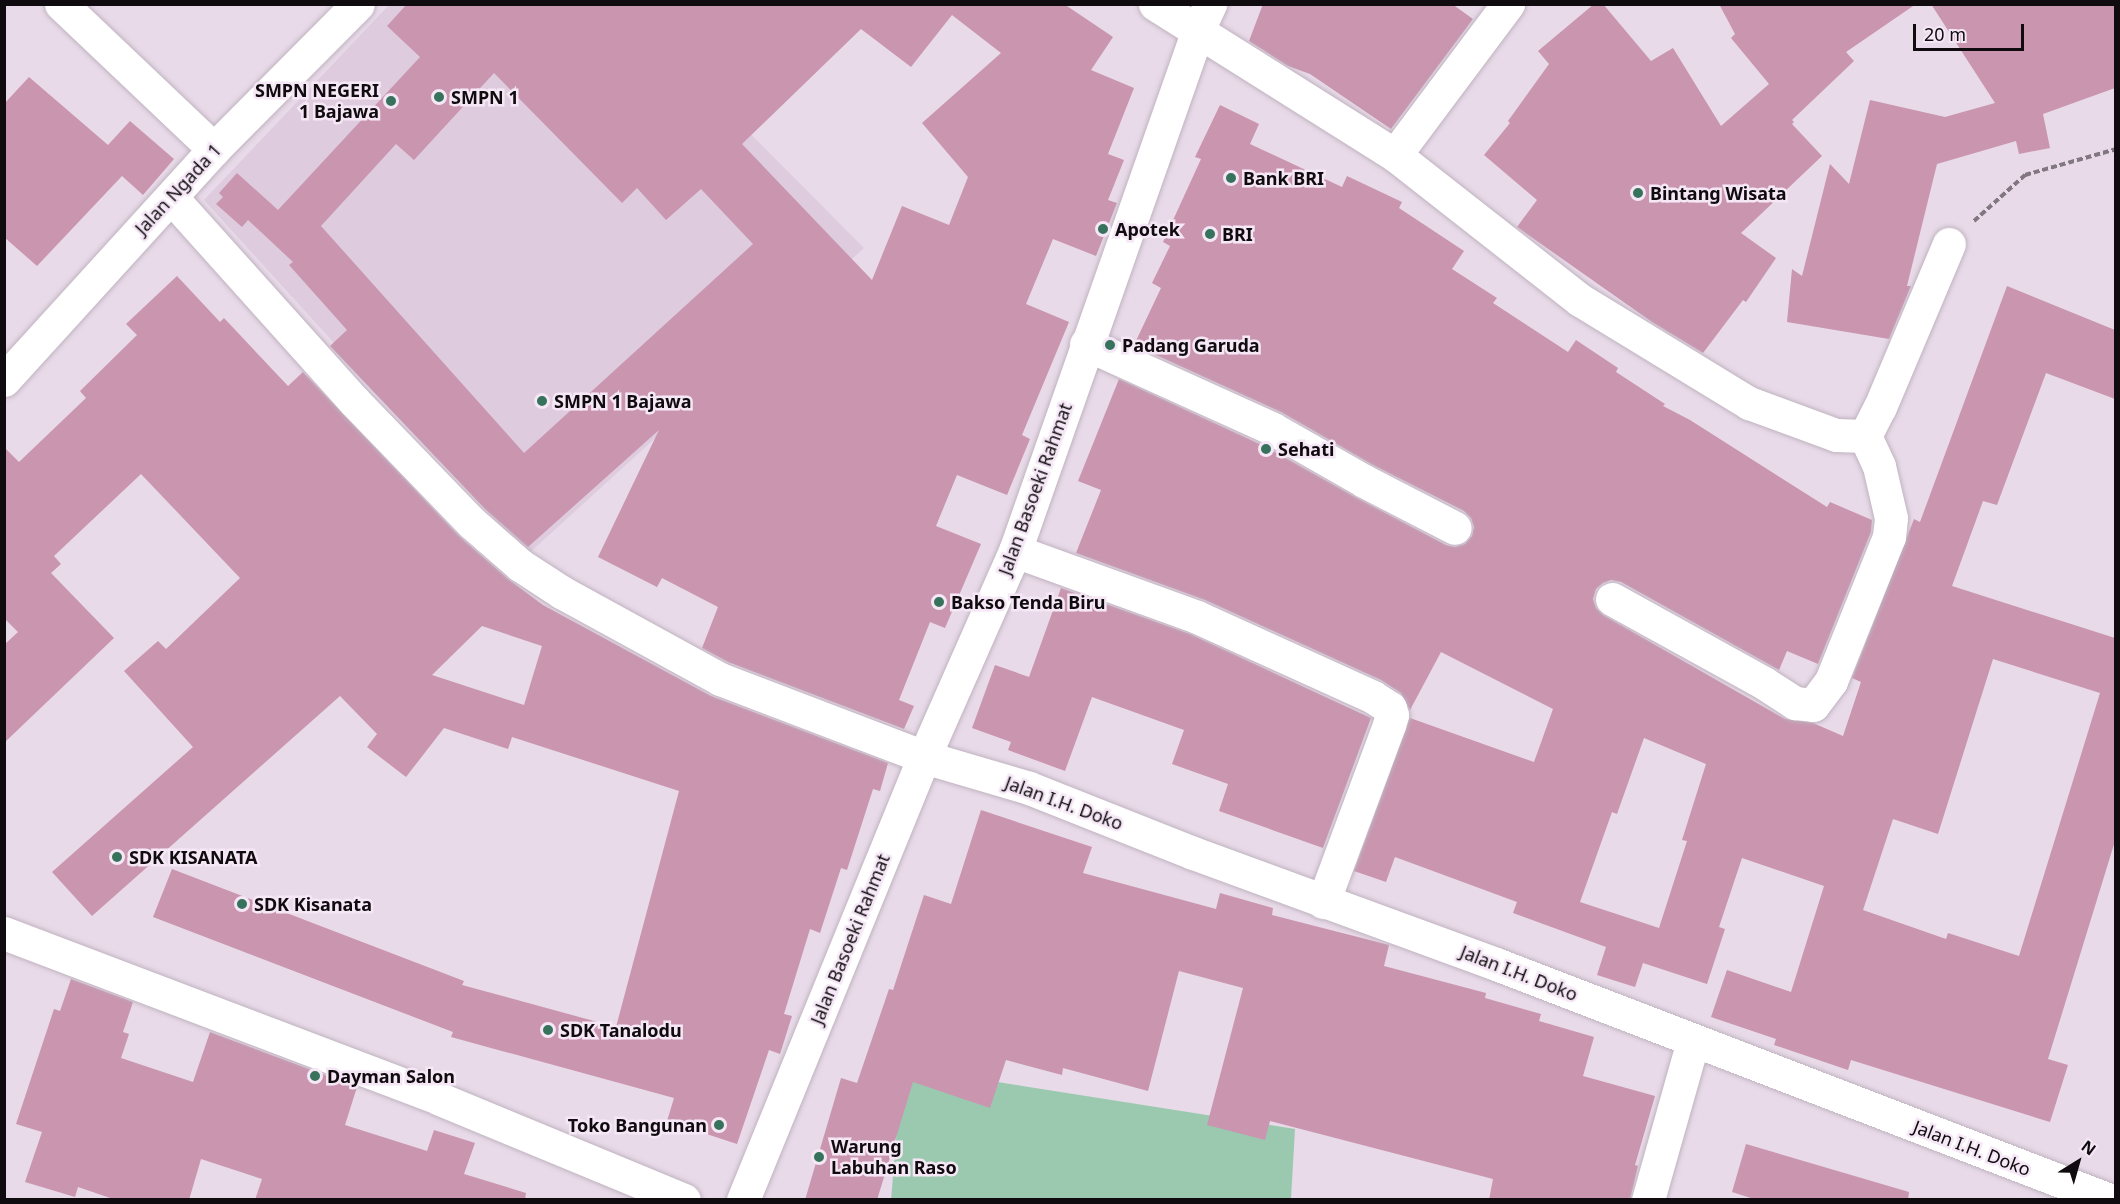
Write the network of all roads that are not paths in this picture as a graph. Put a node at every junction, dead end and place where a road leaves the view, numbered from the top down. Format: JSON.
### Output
{"nodes":[{"id":1,"x":61,"y":4,"type":"edge"},
{"id":2,"x":358,"y":4,"type":"edge"},
{"id":3,"x":1155,"y":4,"type":"edge"},
{"id":4,"x":1509,"y":4,"type":"edge"},
{"id":5,"x":1204,"y":17,"type":"edge"},
{"id":6,"x":213,"y":149,"type":"junction"},
{"id":7,"x":1395,"y":155,"type":"junction"},
{"id":8,"x":171,"y":197,"type":"junction"},
{"id":9,"x":1949,"y":244,"type":"road end"},
{"id":10,"x":1086,"y":344,"type":"junction"},
{"id":11,"x":4,"y":380,"type":"edge"},
{"id":12,"x":1865,"y":436,"type":"junction"},
{"id":13,"x":1455,"y":528,"type":"dead end"},
{"id":14,"x":1015,"y":551,"type":"junction"},
{"id":15,"x":1612,"y":599,"type":"dead end"},
{"id":16,"x":924,"y":757,"type":"junction"},
{"id":17,"x":1323,"y":902,"type":"junction"},
{"id":18,"x":4,"y":933,"type":"edge"},
{"id":19,"x":1694,"y":1041,"type":"junction"},
{"id":20,"x":684,"y":1200,"type":"edge"},
{"id":21,"x":743,"y":1200,"type":"edge"},
{"id":22,"x":1648,"y":1200,"type":"edge"},
{"id":23,"x":2110,"y":1200,"type":"edge"}],
"edges":[{"from":1,"to":6,"type":"street"},
{"from":2,"to":6,"type":"street","name":"Jalan Ngada 1"},
{"from":3,"to":5,"type":"street"},
{"from":4,"to":7,"type":"street"},
{"from":5,"to":7,"type":"street"},
{"from":5,"to":10,"type":"street","name":"Jalan Basoeki Rahmat"},
{"from":6,"to":8,"type":"street","name":"Jalan Ngada 1"},
{"from":7,"to":12,"type":"street"},
{"from":8,"to":11,"type":"street","name":"Jalan Ngada 1"},
{"from":8,"to":16,"type":"street","name":"Jalan I.H. Doko"},
{"from":9,"to":12,"type":"street"},
{"from":10,"to":13,"type":"street"},
{"from":10,"to":14,"type":"street","name":"Jalan Basoeki Rahmat"},
{"from":12,"to":15,"type":"street"},
{"from":14,"to":16,"type":"street","name":"Jalan Basoeki Rahmat"},
{"from":14,"to":17,"type":"street"},
{"from":16,"to":17,"type":"street","name":"Jalan I.H. Doko"},
{"from":16,"to":21,"type":"street","name":"Jalan Basoeki Rahmat"},
{"from":17,"to":19,"type":"street","name":"Jalan I.H. Doko"},
{"from":18,"to":20,"type":"street"},
{"from":19,"to":22,"type":"street"},
{"from":19,"to":23,"type":"street","name":"Jalan I.H. Doko"}]}
